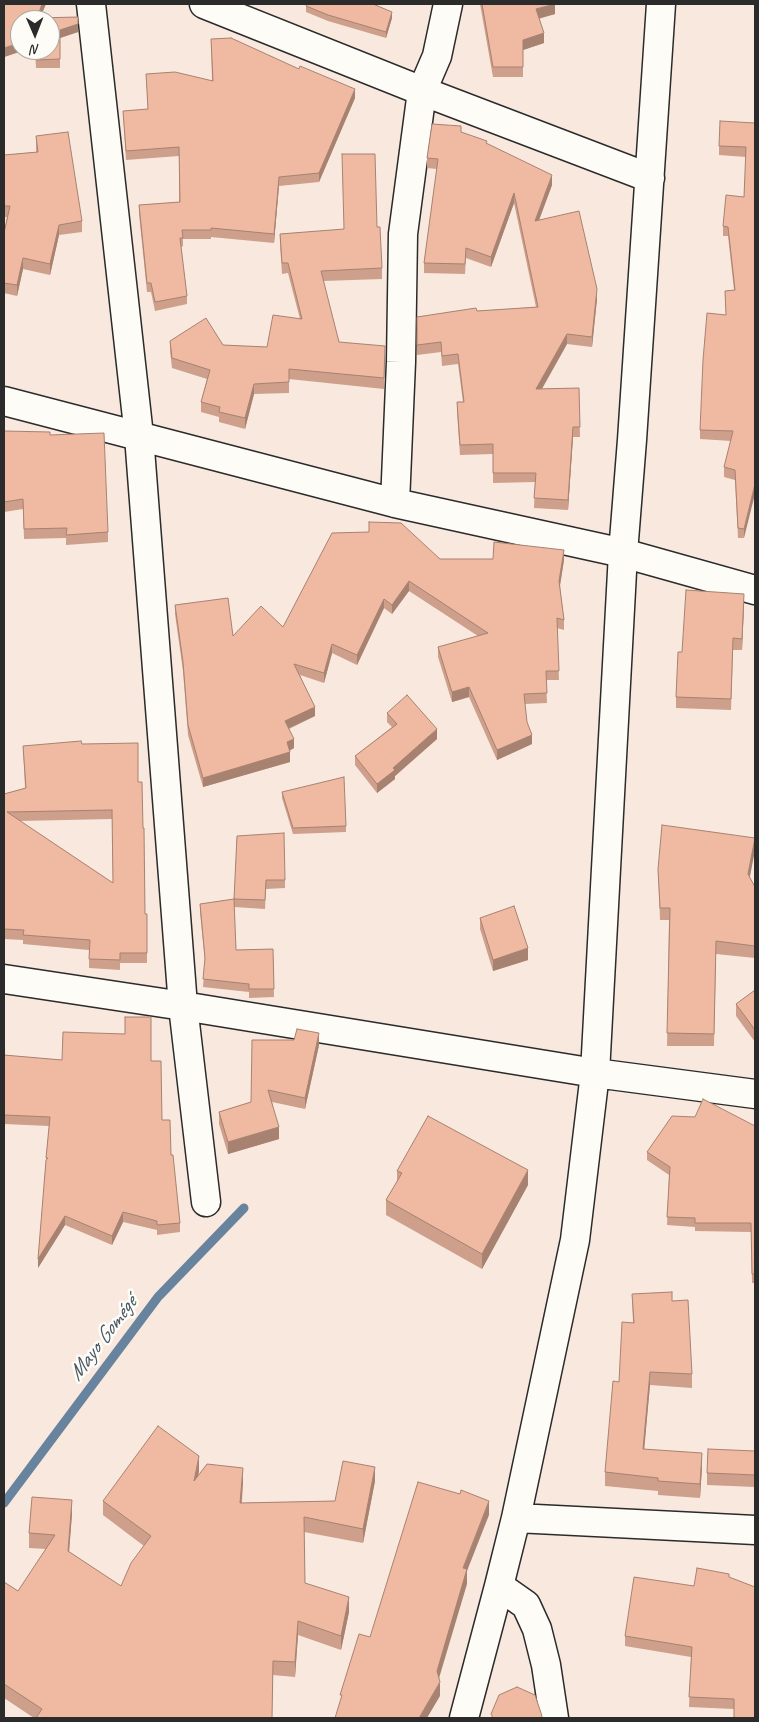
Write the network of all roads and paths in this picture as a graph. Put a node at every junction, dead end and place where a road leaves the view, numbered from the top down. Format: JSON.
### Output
{"nodes":[{"id":1,"x":91,"y":4,"type":"edge"},
{"id":2,"x":204,"y":4,"type":"edge"},
{"id":3,"x":448,"y":4,"type":"edge"},
{"id":4,"x":661,"y":4,"type":"edge"},
{"id":5,"x":422,"y":91,"type":"junction"},
{"id":6,"x":650,"y":178,"type":"junction"},
{"id":7,"x":4,"y":401,"type":"edge"},
{"id":8,"x":139,"y":436,"type":"junction"},
{"id":9,"x":395,"y":503,"type":"junction"},
{"id":10,"x":623,"y":552,"type":"junction"},
{"id":11,"x":755,"y":590,"type":"edge"},
{"id":12,"x":4,"y":979,"type":"edge"},
{"id":13,"x":183,"y":1006,"type":"junction"},
{"id":14,"x":595,"y":1073,"type":"junction"},
{"id":15,"x":755,"y":1094,"type":"edge"},
{"id":16,"x":206,"y":1202,"type":"dead end"},
{"id":17,"x":516,"y":1518,"type":"junction"},
{"id":18,"x":755,"y":1530,"type":"edge"},
{"id":19,"x":499,"y":1586,"type":"junction"},
{"id":20,"x":464,"y":1718,"type":"edge"},
{"id":21,"x":554,"y":1718,"type":"edge"}],
"edges":[{"from":1,"to":8,"type":"street"},
{"from":2,"to":5,"type":"street"},
{"from":3,"to":5,"type":"street"},
{"from":4,"to":6,"type":"street"},
{"from":5,"to":6,"type":"street"},
{"from":5,"to":9,"type":"street"},
{"from":6,"to":10,"type":"street"},
{"from":7,"to":8,"type":"street"},
{"from":8,"to":9,"type":"street"},
{"from":8,"to":13,"type":"street"},
{"from":9,"to":10,"type":"street"},
{"from":10,"to":11,"type":"street"},
{"from":10,"to":14,"type":"street"},
{"from":12,"to":13,"type":"street"},
{"from":13,"to":14,"type":"street"},
{"from":13,"to":16,"type":"street"},
{"from":14,"to":15,"type":"street"},
{"from":14,"to":17,"type":"street"},
{"from":17,"to":18,"type":"street"},
{"from":17,"to":19,"type":"street"},
{"from":19,"to":20,"type":"street"},
{"from":19,"to":21,"type":"street"}]}
